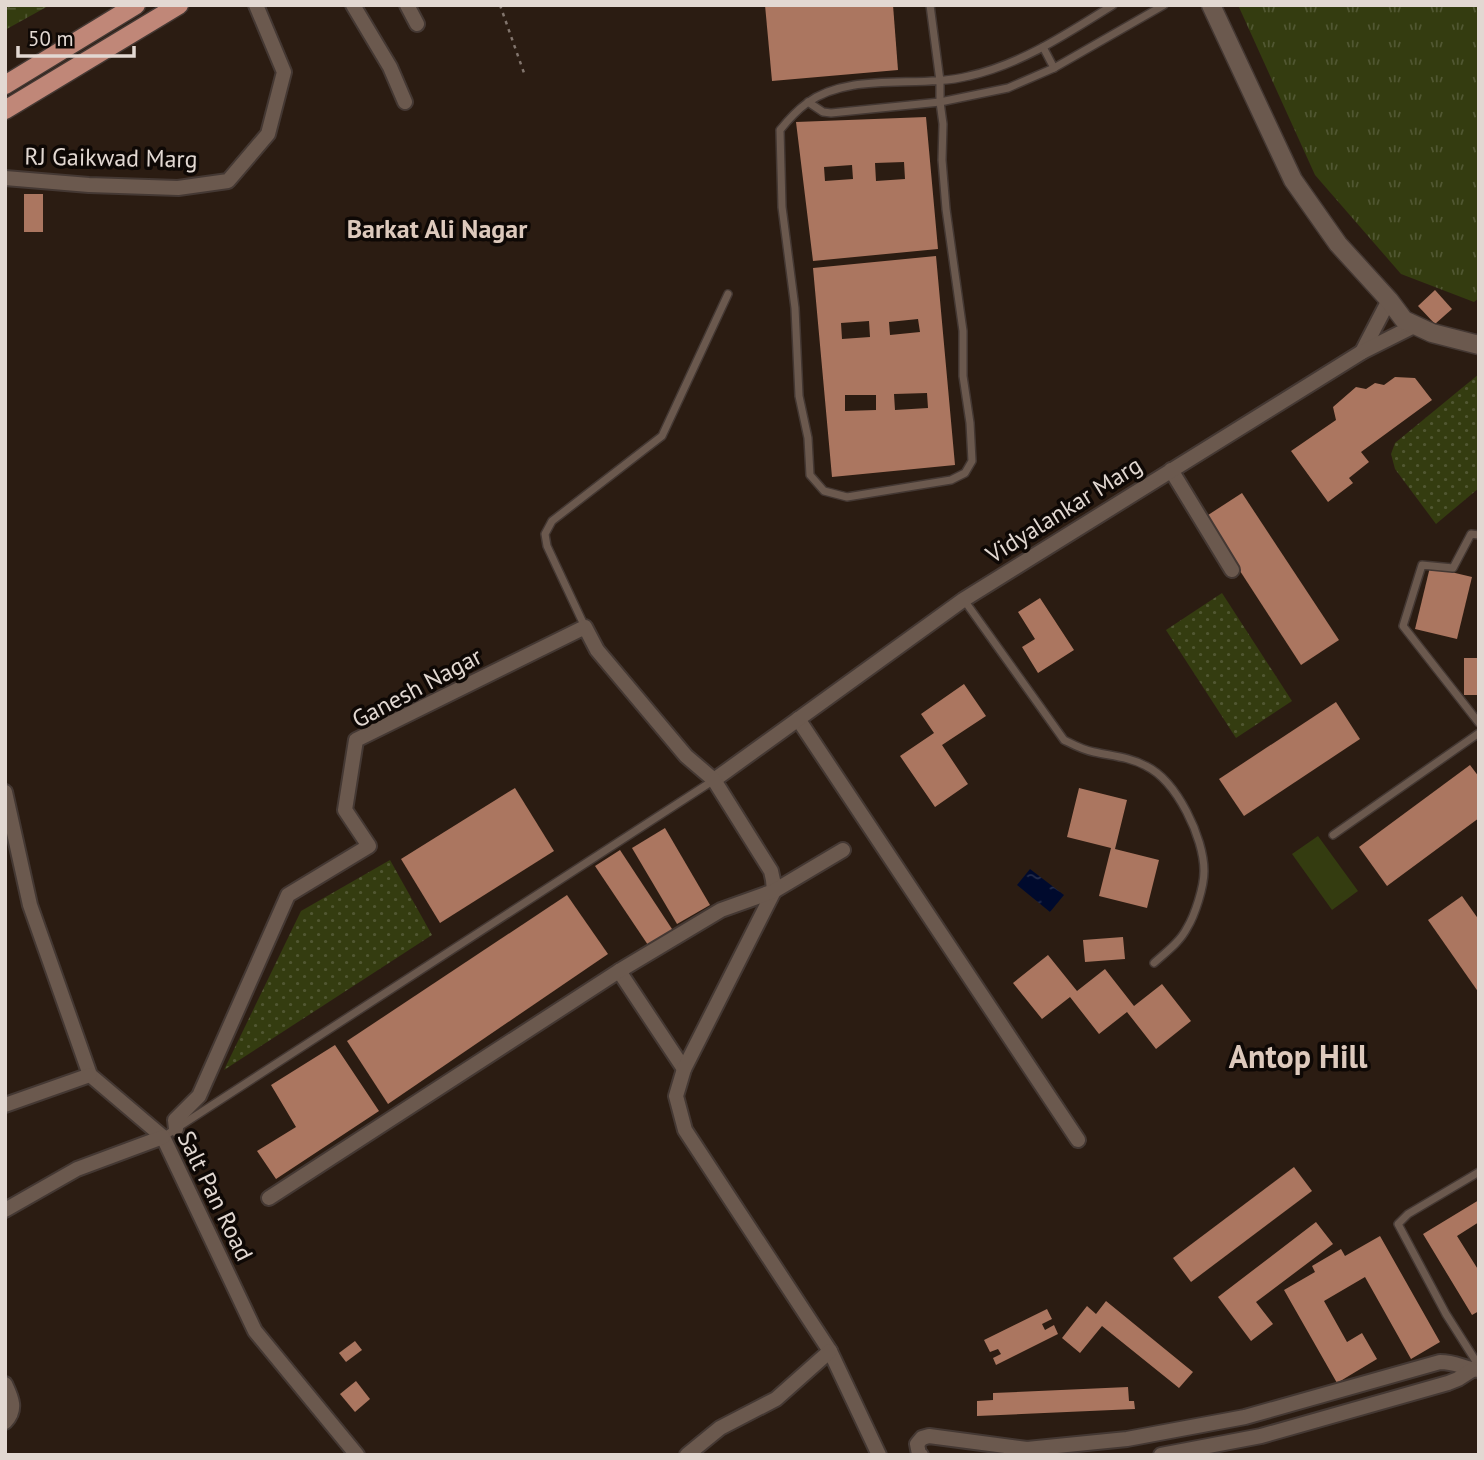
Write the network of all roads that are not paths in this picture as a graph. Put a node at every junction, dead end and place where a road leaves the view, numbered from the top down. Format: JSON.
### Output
{"nodes":[{"id":1,"x":136,"y":5,"type":"edge"},
{"id":2,"x":179,"y":5,"type":"edge"},
{"id":3,"x":256,"y":5,"type":"edge"},
{"id":4,"x":353,"y":5,"type":"edge"},
{"id":5,"x":407,"y":5,"type":"edge"},
{"id":6,"x":930,"y":5,"type":"edge"},
{"id":7,"x":1114,"y":5,"type":"edge"},
{"id":8,"x":1164,"y":5,"type":"edge"},
{"id":9,"x":1211,"y":5,"type":"edge"},
{"id":10,"x":417,"y":24,"type":"dead end"},
{"id":11,"x":1043,"y":47,"type":"junction"},
{"id":12,"x":1054,"y":68,"type":"junction"},
{"id":13,"x":940,"y":81,"type":"junction"},
{"id":14,"x":5,"y":85,"type":"edge"},
{"id":15,"x":405,"y":102,"type":"dead end"},
{"id":16,"x":808,"y":102,"type":"junction"},
{"id":17,"x":940,"y":102,"type":"junction"},
{"id":18,"x":5,"y":110,"type":"edge"},
{"id":19,"x":5,"y":178,"type":"edge"},
{"id":20,"x":728,"y":294,"type":"dead end"},
{"id":21,"x":1389,"y":300,"type":"junction"},
{"id":22,"x":1416,"y":325,"type":"junction"},
{"id":23,"x":1479,"y":344,"type":"edge"},
{"id":24,"x":1362,"y":352,"type":"junction"},
{"id":25,"x":1171,"y":470,"type":"junction"},
{"id":26,"x":1479,"y":535,"type":"edge"},
{"id":27,"x":1232,"y":570,"type":"dead end"},
{"id":28,"x":963,"y":600,"type":"junction"},
{"id":29,"x":585,"y":627,"type":"junction"},
{"id":30,"x":798,"y":719,"type":"junction"},
{"id":31,"x":1479,"y":723,"type":"edge"},
{"id":32,"x":1479,"y":733,"type":"edge"},
{"id":33,"x":713,"y":780,"type":"junction"},
{"id":34,"x":5,"y":792,"type":"edge"},
{"id":35,"x":1333,"y":835,"type":"dead end"},
{"id":36,"x":843,"y":850,"type":"dead end"},
{"id":37,"x":774,"y":891,"type":"junction"},
{"id":38,"x":1154,"y":963,"type":"dead end"},
{"id":39,"x":619,"y":971,"type":"junction"},
{"id":40,"x":684,"y":1069,"type":"junction"},
{"id":41,"x":90,"y":1075,"type":"junction"},
{"id":42,"x":5,"y":1105,"type":"edge"},
{"id":43,"x":170,"y":1133,"type":"junction"},
{"id":44,"x":1078,"y":1140,"type":"dead end"},
{"id":45,"x":1479,"y":1172,"type":"edge"},
{"id":46,"x":269,"y":1198,"type":"dead end"},
{"id":47,"x":5,"y":1210,"type":"edge"},
{"id":48,"x":830,"y":1351,"type":"junction"},
{"id":49,"x":1477,"y":1369,"type":"edge"},
{"id":50,"x":5,"y":1384,"type":"edge"},
{"id":51,"x":5,"y":1422,"type":"edge"},
{"id":52,"x":1175,"y":1430,"type":"junction"},
{"id":53,"x":1177,"y":1452,"type":"junction"},
{"id":54,"x":357,"y":1455,"type":"edge"},
{"id":55,"x":687,"y":1455,"type":"edge"},
{"id":56,"x":879,"y":1455,"type":"edge"},
{"id":57,"x":921,"y":1455,"type":"edge"},
{"id":58,"x":1161,"y":1455,"type":"edge"}],
"edges":[{"from":1,"to":14,"type":"main road"},
{"from":2,"to":18,"type":"main road"},
{"from":3,"to":19,"type":"street","name":"RJ Gaikwad Marg"},
{"from":4,"to":15,"type":"street"},
{"from":5,"to":10,"type":"street"},
{"from":6,"to":13,"type":"lane"},
{"from":7,"to":11,"type":"lane"},
{"from":8,"to":12,"type":"lane"},
{"from":9,"to":21,"type":"main road"},
{"from":11,"to":12,"type":"lane"},
{"from":11,"to":13,"type":"lane"},
{"from":12,"to":17,"type":"lane"},
{"from":13,"to":16,"type":"lane"},
{"from":13,"to":17,"type":"lane"},
{"from":16,"to":17,"type":"lane"},
{"from":16,"to":17,"type":"lane"},
{"from":20,"to":29,"type":"lane"},
{"from":21,"to":22,"type":"main road"},
{"from":21,"to":24,"type":"street"},
{"from":22,"to":23,"type":"main road"},
{"from":22,"to":24,"type":"street","name":"Vidyalankar Marg"},
{"from":24,"to":25,"type":"street","name":"Vidyalankar Marg"},
{"from":25,"to":27,"type":"street"},
{"from":25,"to":28,"type":"street","name":"Vidyalankar Marg"},
{"from":26,"to":31,"type":"lane"},
{"from":28,"to":30,"type":"street","name":"Vidyalankar Marg"},
{"from":28,"to":38,"type":"lane"},
{"from":29,"to":33,"type":"street"},
{"from":29,"to":43,"type":"street","name":"Ganesh Nagar"},
{"from":30,"to":33,"type":"street","name":"Vidyalankar Marg"},
{"from":30,"to":44,"type":"street"},
{"from":32,"to":35,"type":"lane"},
{"from":33,"to":37,"type":"street"},
{"from":33,"to":43,"type":"lane"},
{"from":34,"to":41,"type":"street"},
{"from":36,"to":37,"type":"street"},
{"from":37,"to":39,"type":"street"},
{"from":37,"to":40,"type":"street"},
{"from":39,"to":40,"type":"street"},
{"from":39,"to":46,"type":"street"},
{"from":40,"to":48,"type":"street"},
{"from":41,"to":42,"type":"street"},
{"from":41,"to":43,"type":"street","name":"Salt Pan Road"},
{"from":43,"to":47,"type":"street"},
{"from":43,"to":54,"type":"street","name":"Salt Pan Road"},
{"from":45,"to":49,"type":"lane"},
{"from":48,"to":55,"type":"street"},
{"from":48,"to":56,"type":"street"},
{"from":49,"to":52,"type":"street"},
{"from":49,"to":53,"type":"street"},
{"from":50,"to":51,"type":"street"},
{"from":52,"to":53,"type":"street"},
{"from":52,"to":57,"type":"street"},
{"from":53,"to":58,"type":"street"}]}
